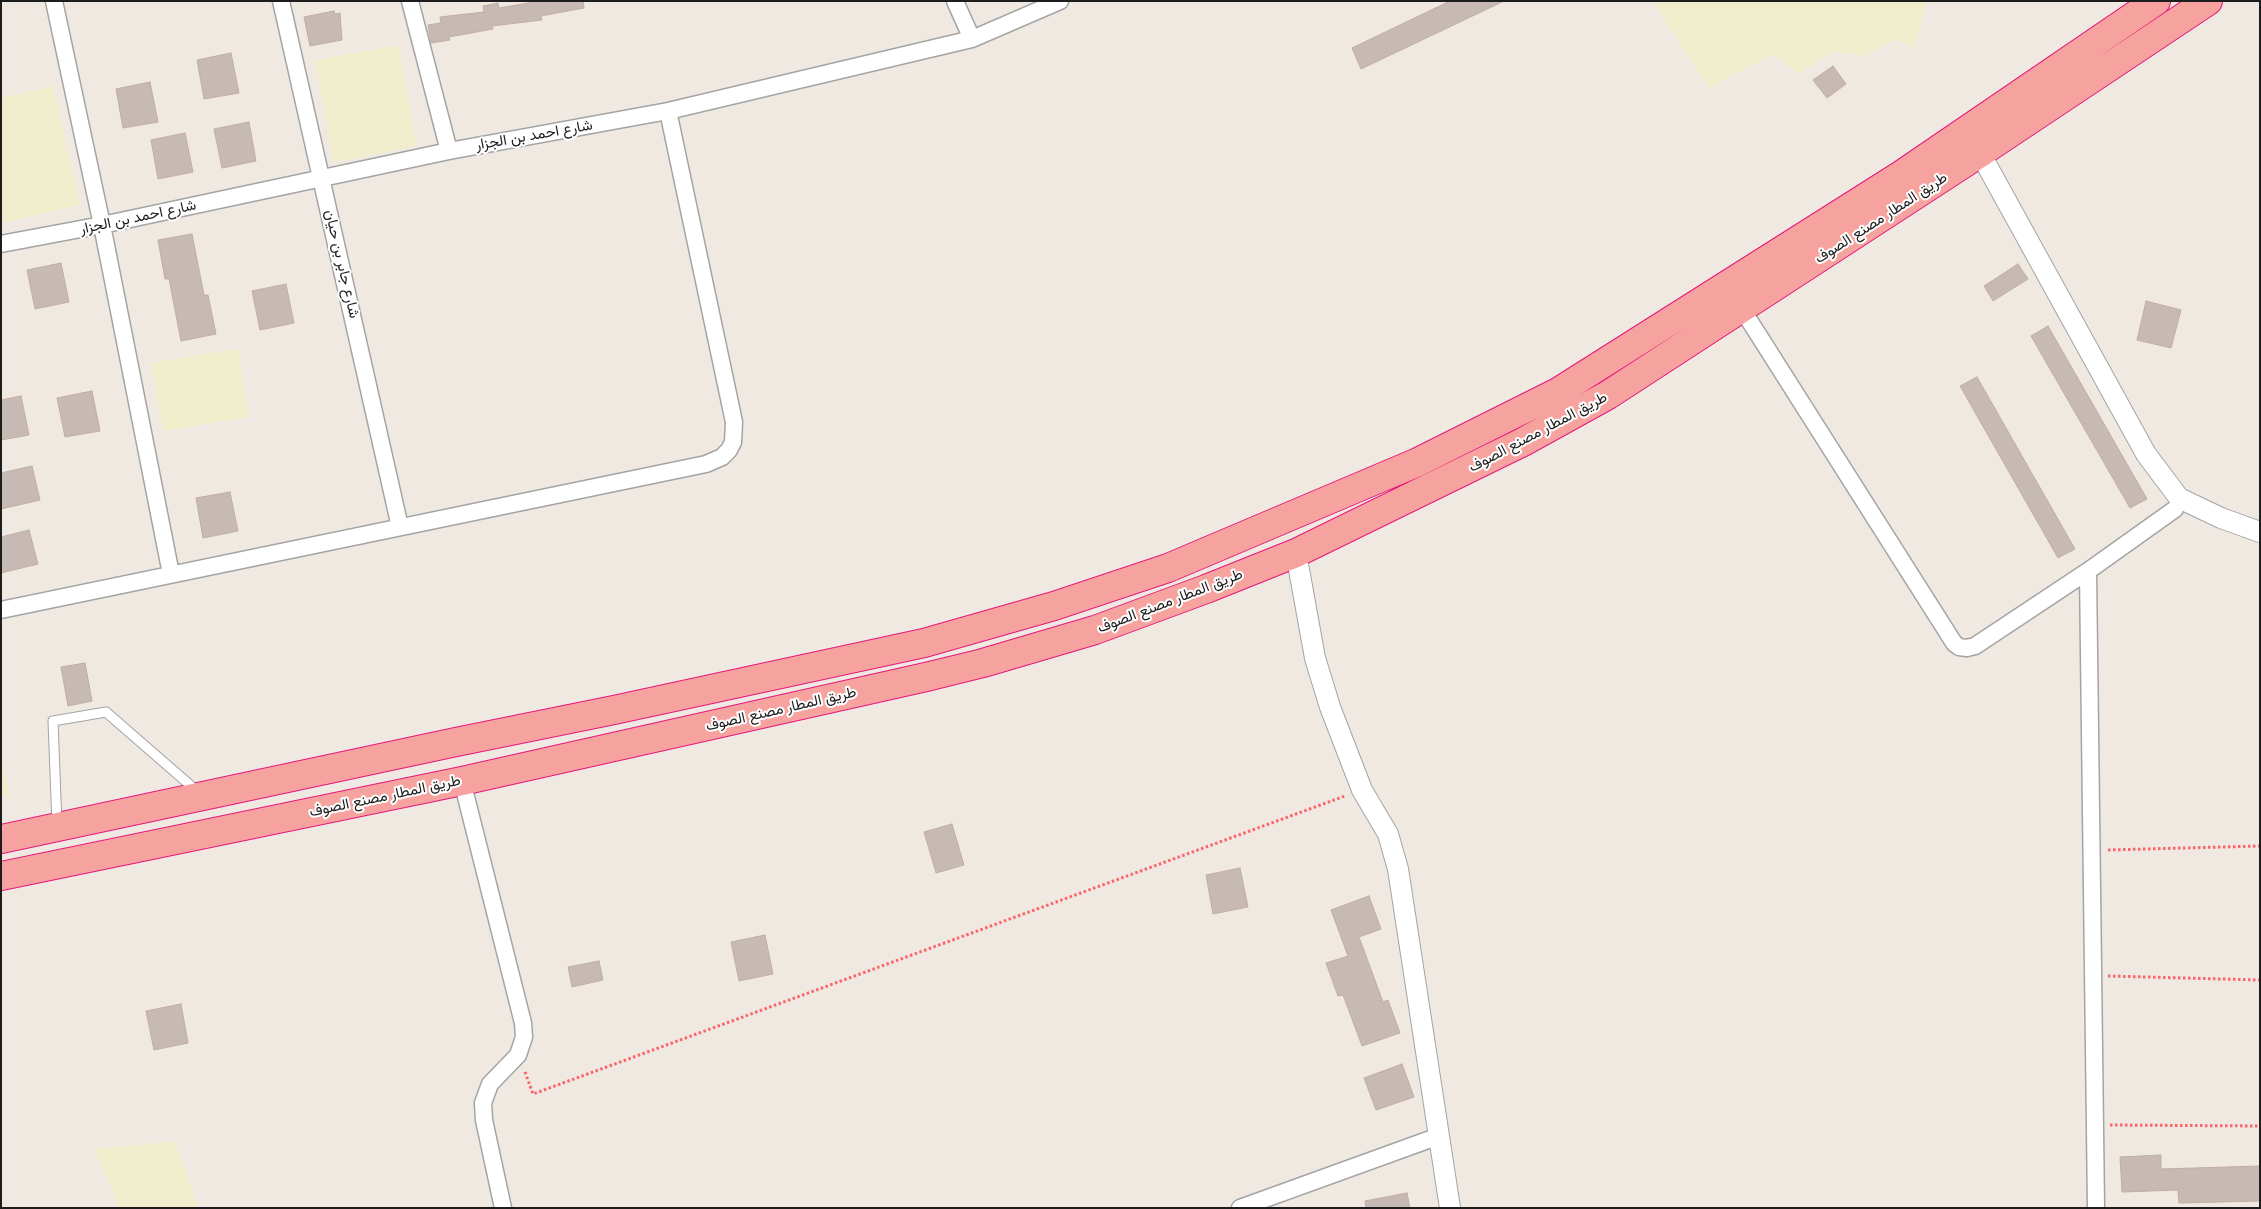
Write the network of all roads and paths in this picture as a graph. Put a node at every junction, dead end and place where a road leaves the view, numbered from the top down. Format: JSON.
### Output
{"nodes":[{"id":1,"x":54,"y":1,"type":"edge"},
{"id":2,"x":281,"y":1,"type":"edge"},
{"id":3,"x":410,"y":1,"type":"edge"},
{"id":4,"x":955,"y":1,"type":"edge"},
{"id":5,"x":1060,"y":1,"type":"edge"},
{"id":6,"x":2156,"y":1,"type":"edge"},
{"id":7,"x":2208,"y":1,"type":"edge"},
{"id":8,"x":972,"y":39,"type":"junction"},
{"id":9,"x":668,"y":111,"type":"junction"},
{"id":10,"x":449,"y":151,"type":"junction"},
{"id":11,"x":1980,"y":153,"type":"junction"},
{"id":12,"x":322,"y":177,"type":"junction"},
{"id":13,"x":1908,"y":185,"type":"junction"},
{"id":14,"x":102,"y":225,"type":"junction"},
{"id":15,"x":1,"y":244,"type":"edge"},
{"id":16,"x":1742,"y":309,"type":"junction"},
{"id":17,"x":2175,"y":509,"type":"dead end"},
{"id":18,"x":400,"y":527,"type":"junction"},
{"id":19,"x":2260,"y":532,"type":"edge"},
{"id":20,"x":1296,"y":553,"type":"junction"},
{"id":21,"x":2088,"y":571,"type":"junction"},
{"id":22,"x":171,"y":574,"type":"junction"},
{"id":23,"x":1,"y":610,"type":"edge"},
{"id":24,"x":462,"y":781,"type":"junction"},
{"id":25,"x":1362,"y":790,"type":"junction"},
{"id":26,"x":202,"y":796,"type":"junction"},
{"id":27,"x":117,"y":814,"type":"junction"},
{"id":28,"x":57,"y":827,"type":"junction"},
{"id":29,"x":1,"y":839,"type":"edge"},
{"id":30,"x":2260,"y":846,"type":"edge"},
{"id":31,"x":126,"y":850,"type":"junction"},
{"id":32,"x":2091,"y":850,"type":"junction"},
{"id":33,"x":1,"y":876,"type":"edge"},
{"id":34,"x":2093,"y":976,"type":"junction"},
{"id":35,"x":2260,"y":980,"type":"edge"},
{"id":36,"x":518,"y":1055,"type":"junction"},
{"id":37,"x":2095,"y":1125,"type":"junction"},
{"id":38,"x":2260,"y":1126,"type":"edge"},
{"id":39,"x":1439,"y":1136,"type":"junction"},
{"id":40,"x":503,"y":1208,"type":"edge"},
{"id":41,"x":1240,"y":1208,"type":"edge"},
{"id":42,"x":1450,"y":1208,"type":"edge"},
{"id":43,"x":2096,"y":1208,"type":"edge"}],
"edges":[{"from":1,"to":14,"type":"street"},
{"from":2,"to":12,"type":"street","name":"شارع جابر بن حيان"},
{"from":3,"to":10,"type":"street"},
{"from":4,"to":8,"type":"street"},
{"from":5,"to":8,"type":"street","name":"شارع احمد بن الجزار"},
{"from":6,"to":13,"type":"highway","name":"طريق المطار مصنع الصوف"},
{"from":7,"to":11,"type":"highway","name":"طريق المطار مصنع الصوف"},
{"from":8,"to":9,"type":"street","name":"شارع احمد بن الجزار"},
{"from":9,"to":10,"type":"street","name":"شارع احمد بن الجزار"},
{"from":9,"to":18,"type":"street"},
{"from":10,"to":12,"type":"street","name":"شارع احمد بن الجزار"},
{"from":11,"to":13,"type":"highway","name":"طريق المطار مصنع الصوف"},
{"from":11,"to":19,"type":"street"},
{"from":12,"to":14,"type":"street","name":"شارع احمد بن الجزار"},
{"from":12,"to":18,"type":"street","name":"شارع جابر بن حيان"},
{"from":13,"to":16,"type":"highway","name":"طريق المطار مصنع الصوف"},
{"from":13,"to":26,"type":"highway","name":"طريق المطار مصنع الصوف"},
{"from":14,"to":15,"type":"street","name":"شارع احمد بن الجزار"},
{"from":14,"to":22,"type":"street"},
{"from":16,"to":20,"type":"highway","name":"طريق المطار مصنع الصوف"},
{"from":16,"to":21,"type":"street"},
{"from":17,"to":21,"type":"street"},
{"from":18,"to":22,"type":"street"},
{"from":20,"to":24,"type":"highway","name":"طريق المطار مصنع الصوف"},
{"from":20,"to":25,"type":"street"},
{"from":21,"to":32,"type":"street"},
{"from":22,"to":23,"type":"street"},
{"from":24,"to":31,"type":"highway","name":"طريق المطار مصنع الصوف"},
{"from":24,"to":36,"type":"street"},
{"from":25,"to":36,"type":"path"},
{"from":25,"to":39,"type":"street"},
{"from":26,"to":27,"type":"highway","name":"طريق المطار مصنع الصوف"},
{"from":26,"to":28,"type":"lane"},
{"from":27,"to":28,"type":"highway","name":"طريق المطار مصنع الصوف"},
{"from":27,"to":31,"type":"highway"},
{"from":28,"to":29,"type":"highway","name":"طريق المطار مصنع الصوف"},
{"from":30,"to":32,"type":"path"},
{"from":31,"to":33,"type":"highway","name":"طريق المطار مصنع الصوف"},
{"from":32,"to":34,"type":"street"},
{"from":34,"to":35,"type":"path"},
{"from":34,"to":37,"type":"street"},
{"from":36,"to":40,"type":"street"},
{"from":37,"to":38,"type":"path"},
{"from":37,"to":43,"type":"street"},
{"from":39,"to":41,"type":"street"},
{"from":39,"to":42,"type":"street"}]}
